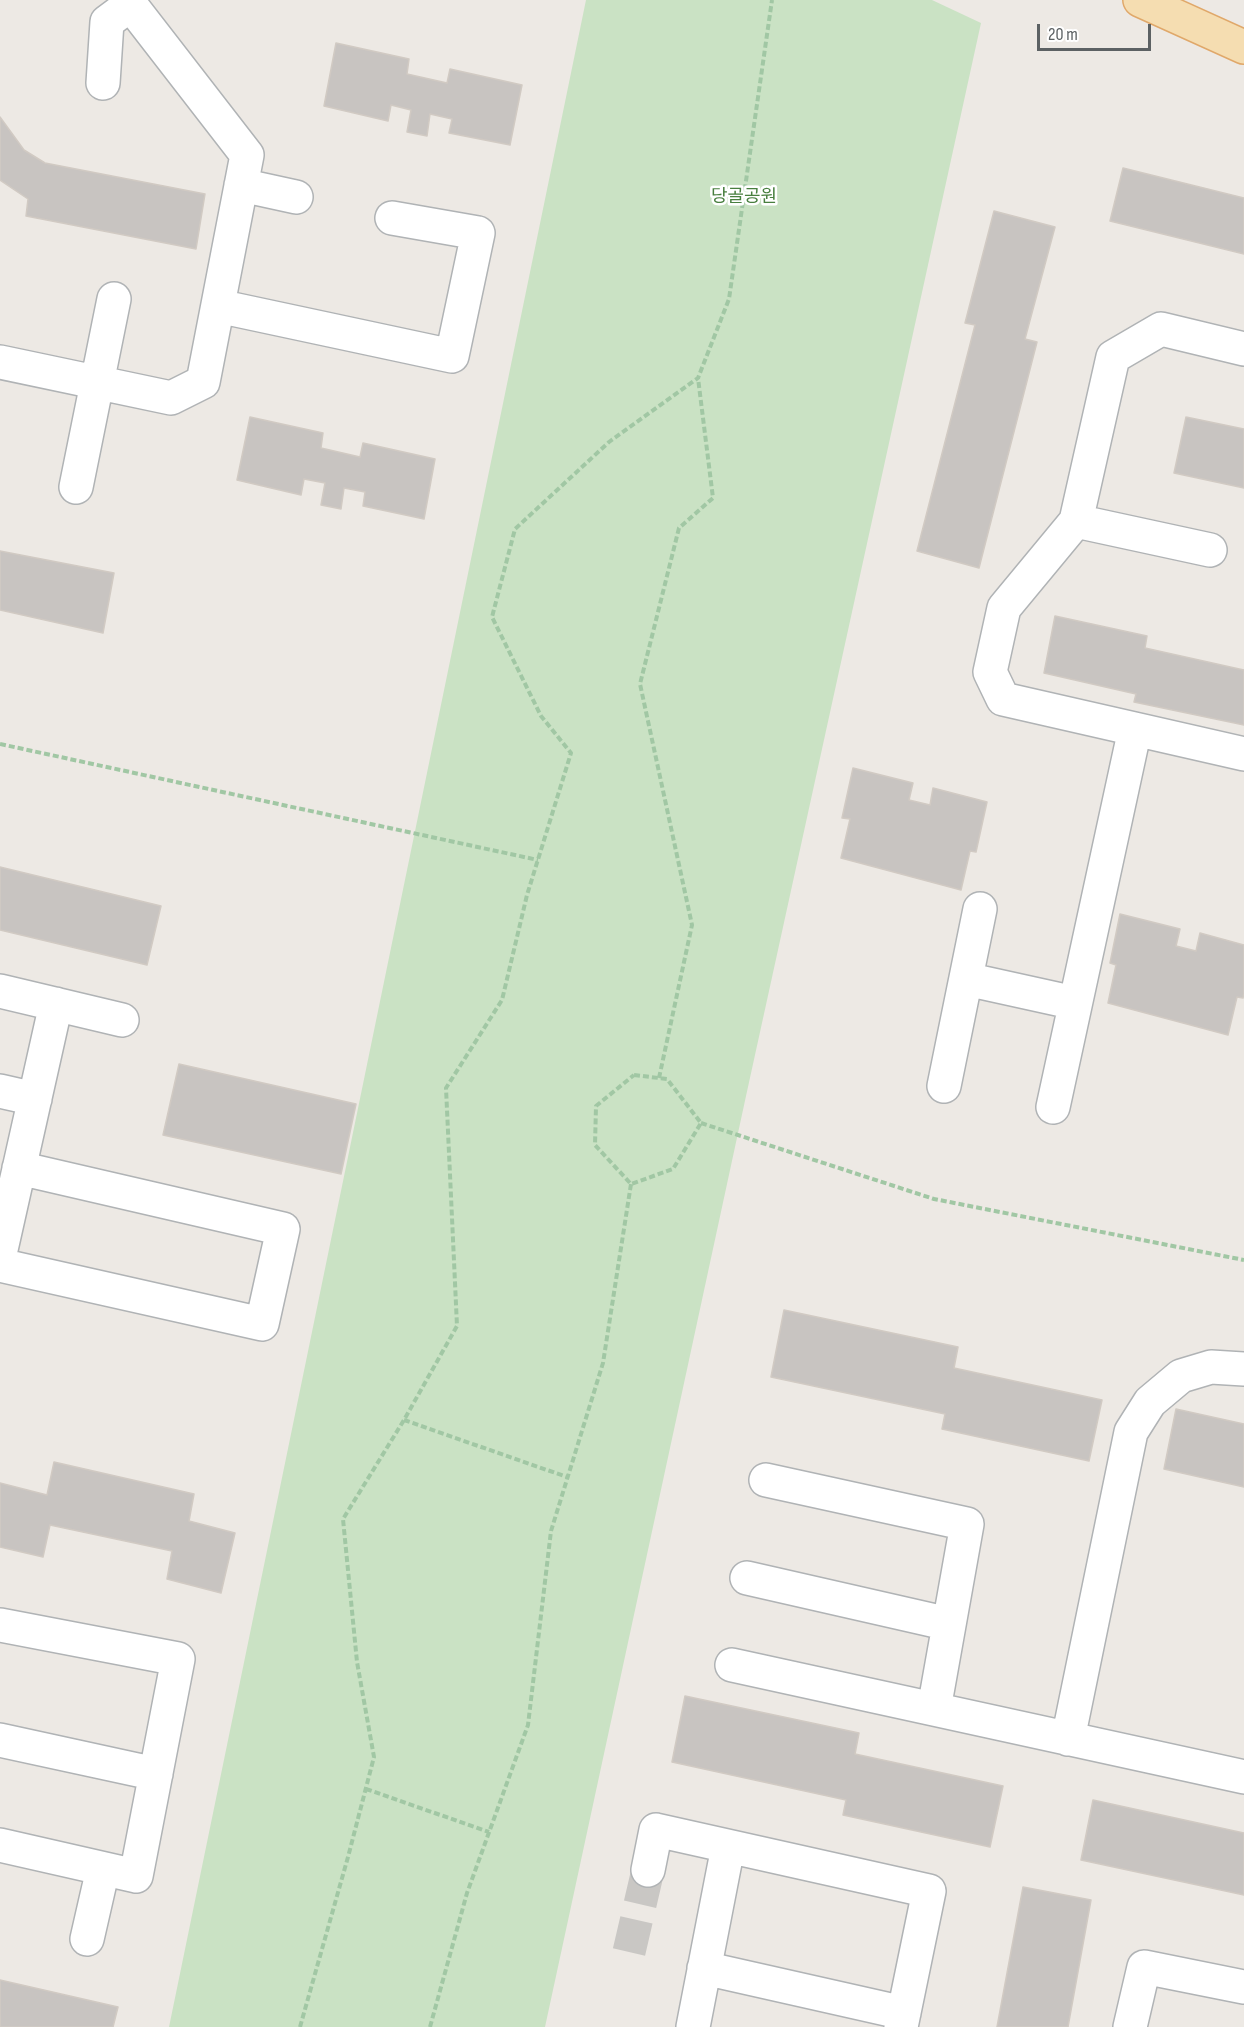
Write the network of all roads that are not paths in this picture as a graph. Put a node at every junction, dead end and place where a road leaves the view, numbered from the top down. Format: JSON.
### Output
{"nodes":[{"id":1,"x":1140,"y":0,"type":"edge"},
{"id":2,"x":129,"y":2,"type":"edge"},
{"id":3,"x":1244,"y":48,"type":"edge"},
{"id":4,"x":103,"y":83,"type":"dead end"},
{"id":5,"x":241,"y":185,"type":"junction"},
{"id":6,"x":296,"y":197,"type":"dead end"},
{"id":7,"x":392,"y":218,"type":"dead end"},
{"id":8,"x":114,"y":299,"type":"dead end"},
{"id":9,"x":218,"y":306,"type":"junction"},
{"id":10,"x":1244,"y":349,"type":"edge"},
{"id":11,"x":0,"y":362,"type":"edge"},
{"id":12,"x":97,"y":382,"type":"junction"},
{"id":13,"x":76,"y":487,"type":"dead end"},
{"id":14,"x":1076,"y":521,"type":"junction"},
{"id":15,"x":1210,"y":550,"type":"dead end"},
{"id":16,"x":1135,"y":729,"type":"junction"},
{"id":17,"x":1244,"y":754,"type":"edge"},
{"id":18,"x":980,"y":909,"type":"dead end"},
{"id":19,"x":966,"y":978,"type":"junction"},
{"id":20,"x":0,"y":991,"type":"edge"},
{"id":21,"x":1075,"y":1003,"type":"junction"},
{"id":22,"x":56,"y":1004,"type":"junction"},
{"id":23,"x":122,"y":1020,"type":"dead end"},
{"id":24,"x":944,"y":1086,"type":"dead end"},
{"id":25,"x":0,"y":1091,"type":"edge"},
{"id":26,"x":35,"y":1099,"type":"junction"},
{"id":27,"x":1053,"y":1107,"type":"dead end"},
{"id":28,"x":19,"y":1168,"type":"junction"},
{"id":29,"x":0,"y":1254,"type":"edge"},
{"id":30,"x":0,"y":1265,"type":"edge"},
{"id":31,"x":1244,"y":1369,"type":"edge"},
{"id":32,"x":766,"y":1480,"type":"dead end"},
{"id":33,"x":747,"y":1578,"type":"dead end"},
{"id":34,"x":949,"y":1624,"type":"junction"},
{"id":35,"x":0,"y":1625,"type":"edge"},
{"id":36,"x":732,"y":1665,"type":"dead end"},
{"id":37,"x":934,"y":1709,"type":"junction"},
{"id":38,"x":1068,"y":1738,"type":"junction"},
{"id":39,"x":0,"y":1740,"type":"edge"},
{"id":40,"x":156,"y":1774,"type":"junction"},
{"id":41,"x":1244,"y":1777,"type":"edge"},
{"id":42,"x":728,"y":1846,"type":"junction"},
{"id":43,"x":1,"y":1850,"type":"edge"},
{"id":44,"x":103,"y":1869,"type":"junction"},
{"id":45,"x":648,"y":1870,"type":"tunnel mouth"},
{"id":46,"x":87,"y":1939,"type":"dead end"},
{"id":47,"x":704,"y":1968,"type":"junction"},
{"id":48,"x":1244,"y":1987,"type":"edge"},
{"id":49,"x":902,"y":2020,"type":"edge"},
{"id":50,"x":693,"y":2027,"type":"edge"},
{"id":51,"x":1130,"y":2027,"type":"edge"}],
"edges":[{"from":1,"to":3,"type":"main road"},
{"from":2,"to":4,"type":"lane"},
{"from":2,"to":5,"type":"lane"},
{"from":5,"to":6,"type":"lane"},
{"from":5,"to":9,"type":"lane"},
{"from":7,"to":9,"type":"lane"},
{"from":8,"to":12,"type":"lane"},
{"from":9,"to":12,"type":"lane"},
{"from":10,"to":14,"type":"lane"},
{"from":11,"to":12,"type":"lane"},
{"from":12,"to":13,"type":"lane"},
{"from":14,"to":15,"type":"lane"},
{"from":14,"to":16,"type":"lane"},
{"from":16,"to":17,"type":"lane"},
{"from":16,"to":21,"type":"lane"},
{"from":18,"to":19,"type":"lane"},
{"from":19,"to":21,"type":"lane"},
{"from":19,"to":24,"type":"lane"},
{"from":20,"to":22,"type":"lane"},
{"from":21,"to":27,"type":"lane"},
{"from":22,"to":23,"type":"lane"},
{"from":22,"to":26,"type":"lane"},
{"from":25,"to":26,"type":"lane"},
{"from":26,"to":28,"type":"lane"},
{"from":28,"to":29,"type":"lane"},
{"from":28,"to":30,"type":"lane"},
{"from":31,"to":38,"type":"lane"},
{"from":32,"to":34,"type":"lane"},
{"from":33,"to":34,"type":"lane"},
{"from":34,"to":37,"type":"lane"},
{"from":35,"to":40,"type":"lane"},
{"from":36,"to":37,"type":"lane"},
{"from":37,"to":38,"type":"lane"},
{"from":38,"to":41,"type":"lane"},
{"from":39,"to":40,"type":"lane"},
{"from":40,"to":44,"type":"lane"},
{"from":42,"to":45,"type":"lane"},
{"from":42,"to":47,"type":"lane"},
{"from":42,"to":49,"type":"lane"},
{"from":43,"to":44,"type":"lane"},
{"from":44,"to":46,"type":"lane"},
{"from":47,"to":49,"type":"lane"},
{"from":47,"to":50,"type":"lane"},
{"from":48,"to":51,"type":"lane"}]}
